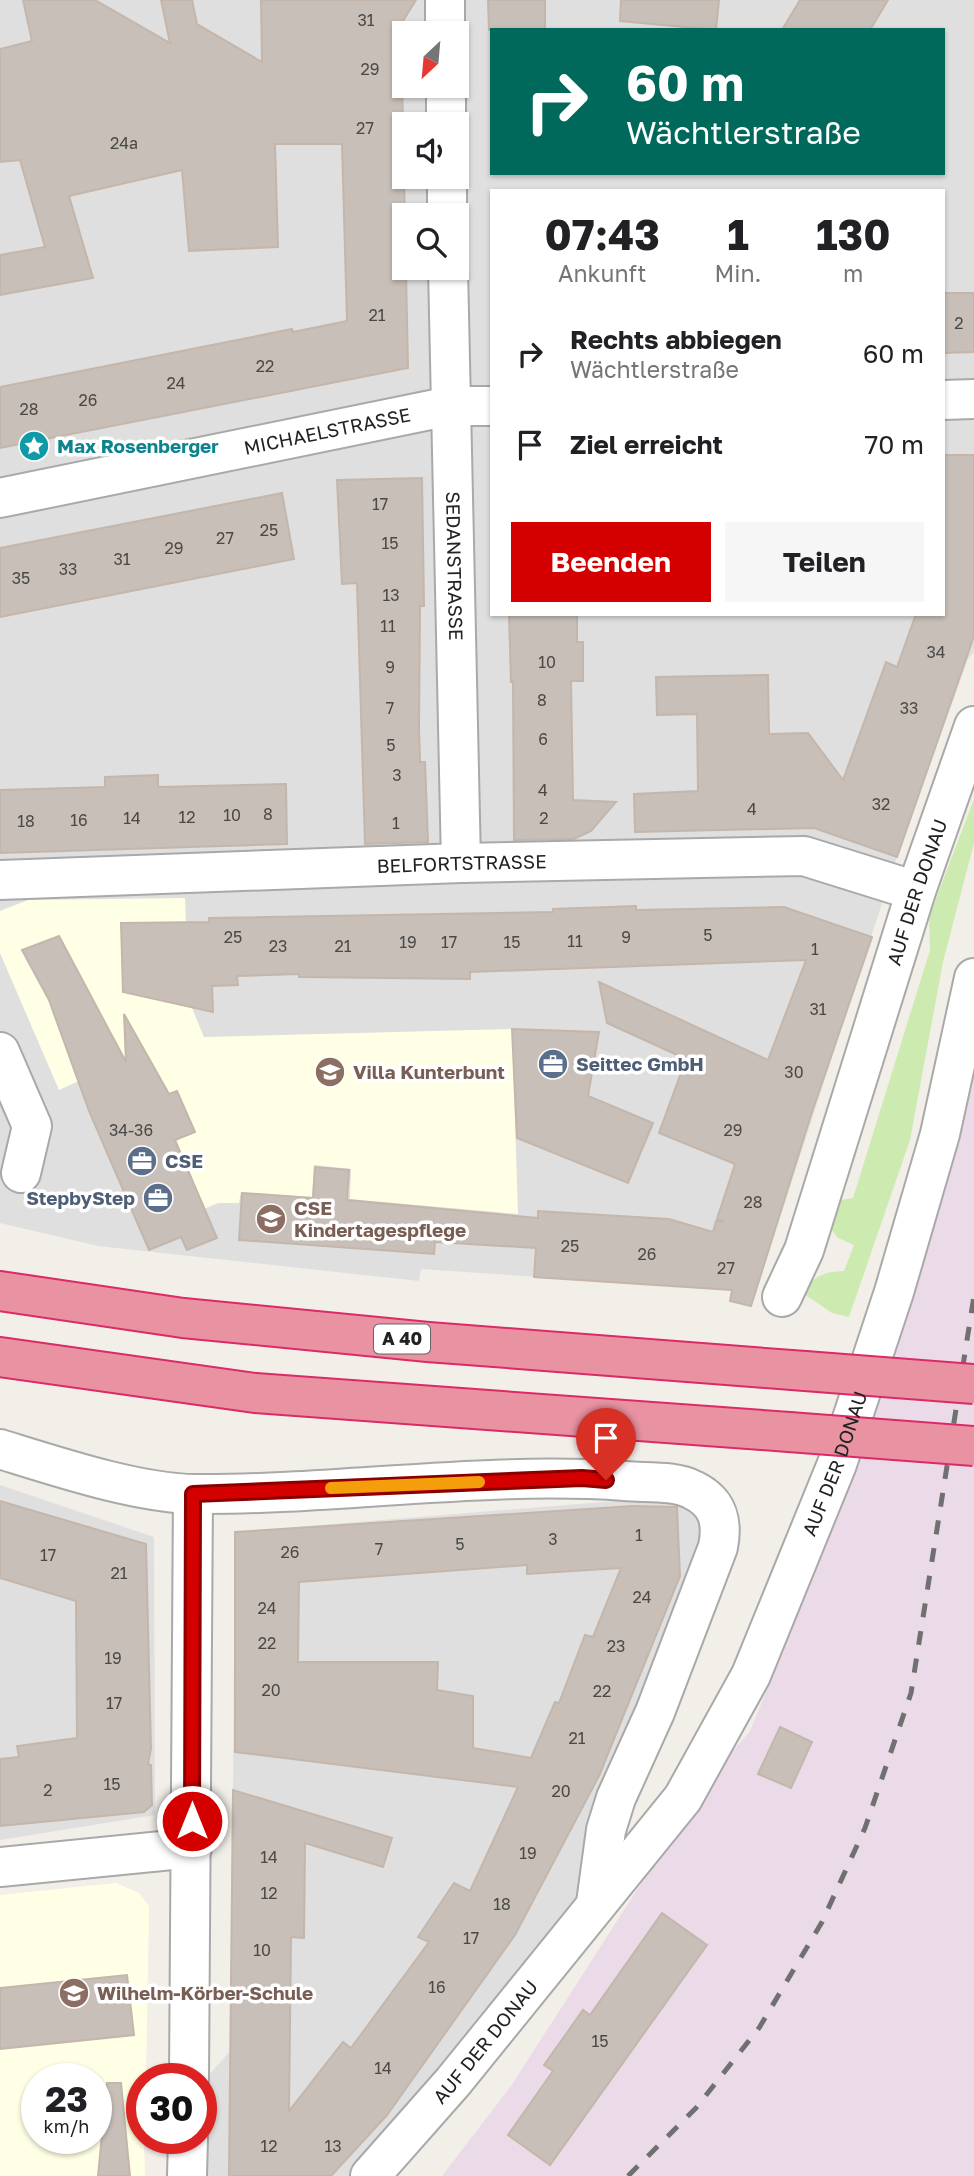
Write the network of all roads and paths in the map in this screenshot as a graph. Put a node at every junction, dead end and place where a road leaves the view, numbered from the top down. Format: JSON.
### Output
{"nodes":[{"id":1,"x":445,"y":0,"type":"edge"},
{"id":2,"x":445,"y":21,"type":"edge"},
{"id":3,"x":448,"y":280,"type":"edge"},
{"id":4,"x":974,"y":399,"type":"edge"},
{"id":5,"x":945,"y":400,"type":"edge"},
{"id":6,"x":450,"y":406,"type":"junction"},
{"id":7,"x":490,"y":406,"type":"edge"},
{"id":8,"x":0,"y":498,"type":"edge"},
{"id":9,"x":974,"y":726,"type":"edge"},
{"id":10,"x":461,"y":863,"type":"junction"},
{"id":11,"x":0,"y":880,"type":"edge"},
{"id":12,"x":916,"y":891,"type":"junction"},
{"id":13,"x":974,"y":978,"type":"edge"},
{"id":14,"x":0,"y":1052,"type":"edge"},
{"id":15,"x":21,"y":1173,"type":"dead end"},
{"id":16,"x":0,"y":1291,"type":"edge"},
{"id":17,"x":782,"y":1297,"type":"dead end"},
{"id":18,"x":0,"y":1357,"type":"edge"},
{"id":19,"x":974,"y":1384,"type":"edge"},
{"id":20,"x":974,"y":1446,"type":"edge"},
{"id":21,"x":0,"y":1449,"type":"edge"},
{"id":22,"x":193,"y":1494,"type":"junction"},
{"id":23,"x":192,"y":1849,"type":"junction"},
{"id":24,"x":0,"y":1867,"type":"edge"},
{"id":25,"x":596,"y":1903,"type":"junction"},
{"id":26,"x":189,"y":2063,"type":"edge"},
{"id":27,"x":188,"y":2154,"type":"edge"},
{"id":28,"x":187,"y":2176,"type":"edge"},
{"id":29,"x":370,"y":2176,"type":"edge"}],
"edges":[{"from":1,"to":2,"type":"street"},
{"from":3,"to":6,"type":"street","name":"SEDANSTRASSE"},
{"from":4,"to":5,"type":"street"},
{"from":6,"to":7,"type":"street","name":"MICHAELSTRASSE"},
{"from":6,"to":8,"type":"street","name":"MICHAELSTRASSE"},
{"from":6,"to":10,"type":"street","name":"SEDANSTRASSE"},
{"from":9,"to":12,"type":"street","name":"AUF DER DONAU"},
{"from":10,"to":11,"type":"street","name":"BELFORTSTRASSE"},
{"from":10,"to":12,"type":"street","name":"BELFORTSTRASSE"},
{"from":12,"to":17,"type":"street","name":"AUF DER DONAU"},
{"from":13,"to":25,"type":"street","name":"AUF DER DONAU"},
{"from":14,"to":15,"type":"street"},
{"from":16,"to":19,"type":"highway","number":"A 40","bridge":true},
{"from":18,"to":20,"type":"highway","bridge":true},
{"from":21,"to":22,"type":"street"},
{"from":22,"to":23,"type":"street"},
{"from":22,"to":25,"type":"street"},
{"from":23,"to":24,"type":"street"},
{"from":23,"to":26,"type":"street"},
{"from":25,"to":29,"type":"street","name":"AUF DER DONAU"},
{"from":27,"to":28,"type":"street"}]}
